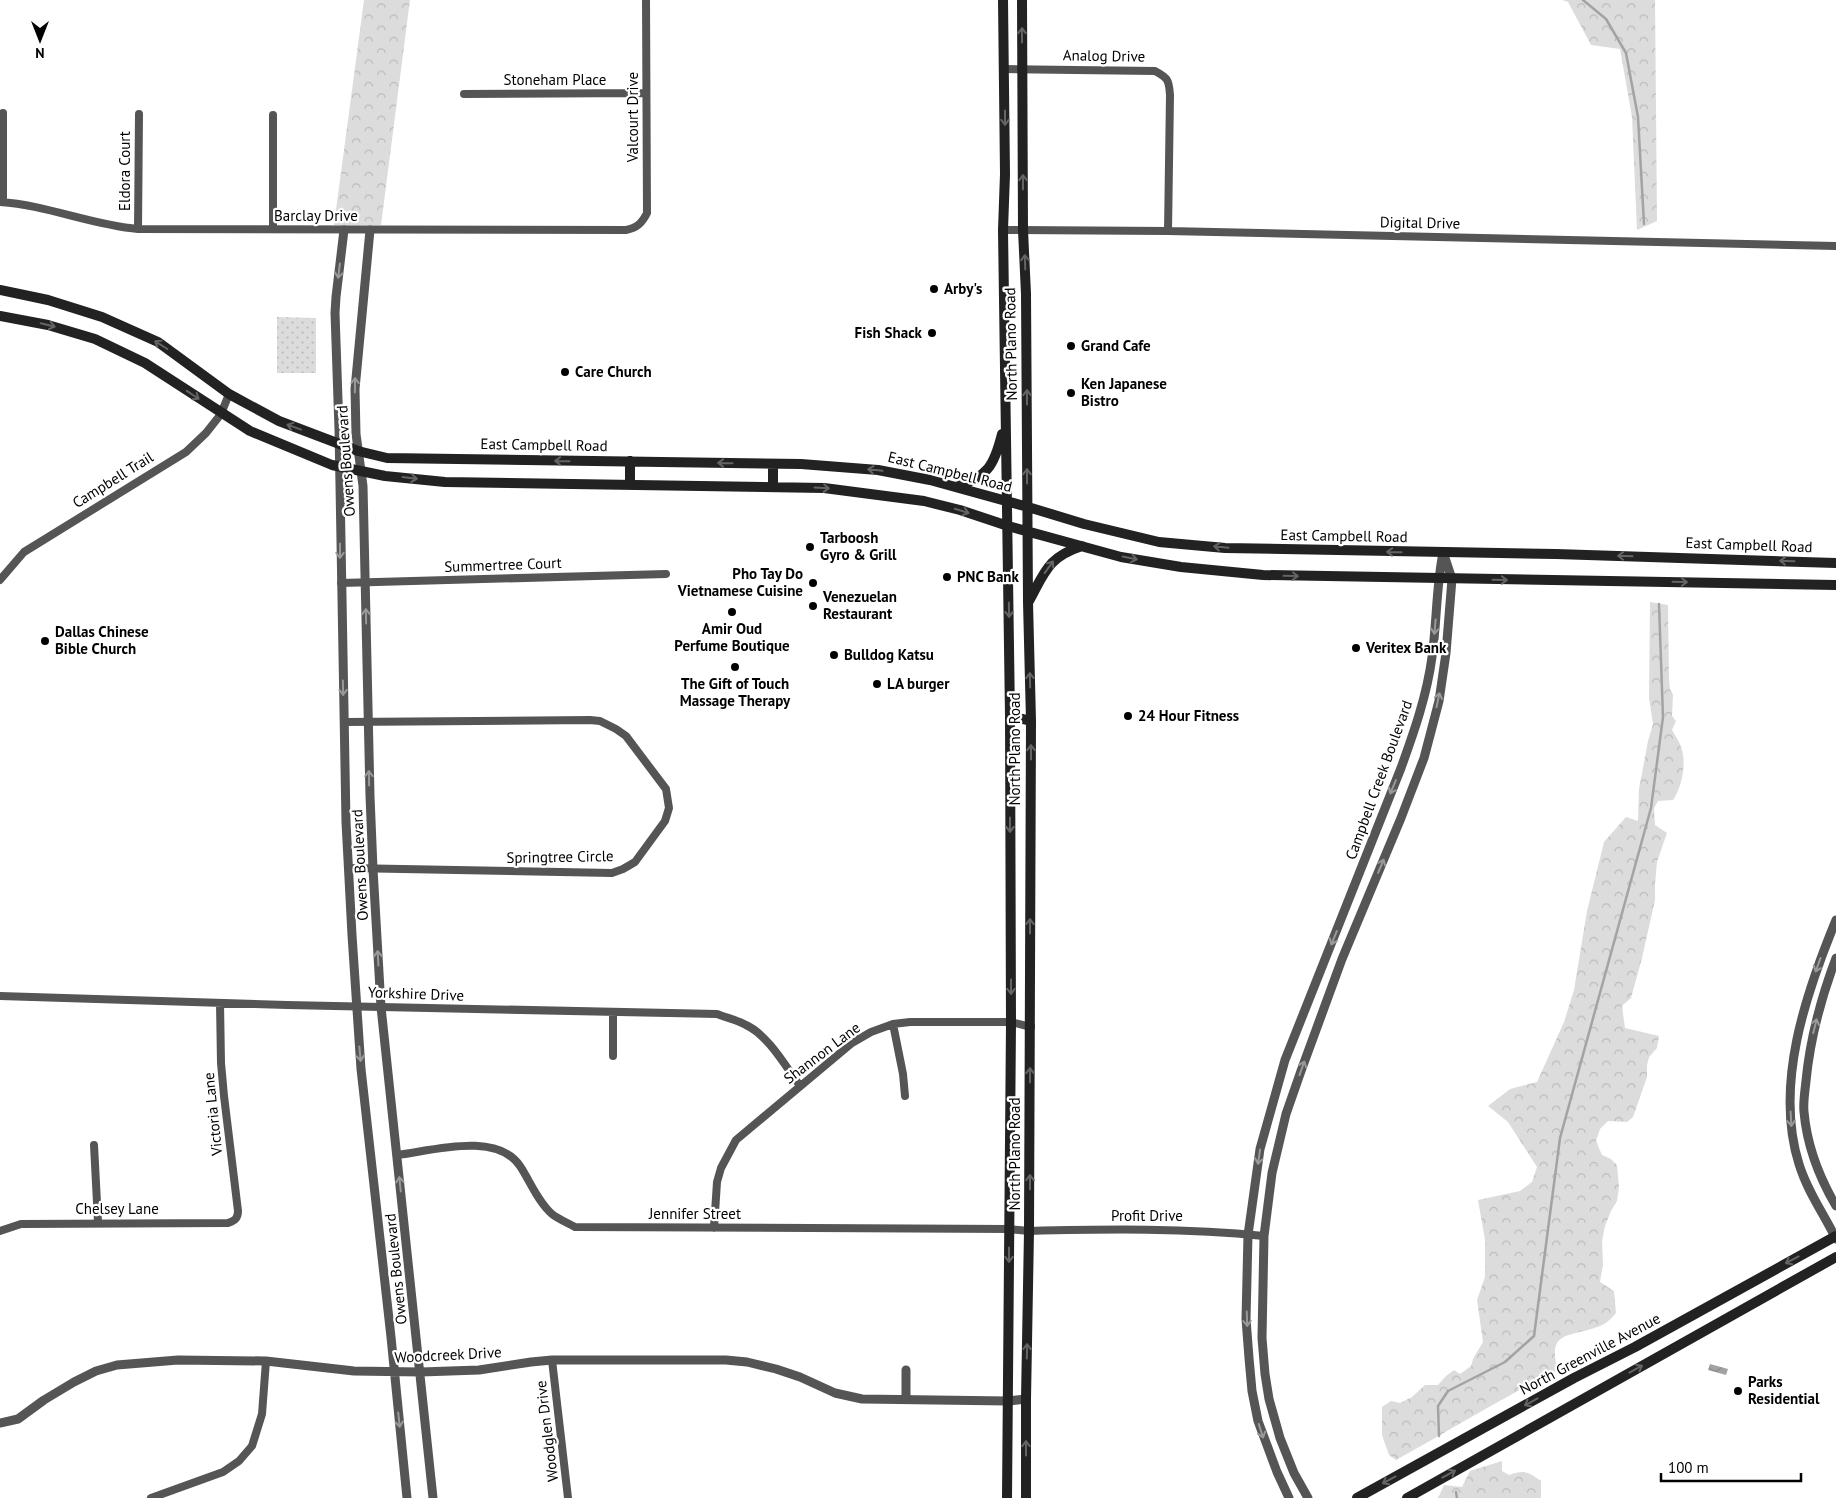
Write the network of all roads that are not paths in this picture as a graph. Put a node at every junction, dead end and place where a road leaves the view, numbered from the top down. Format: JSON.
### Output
{"nodes":[{"id":1,"x":646,"y":0,"type":"edge"},
{"id":2,"x":1002,"y":0,"type":"edge"},
{"id":3,"x":1022,"y":0,"type":"edge"},
{"id":4,"x":1004,"y":69,"type":"junction"},
{"id":5,"x":1022,"y":69,"type":"junction"},
{"id":6,"x":646,"y":93,"type":"junction"},
{"id":7,"x":464,"y":94,"type":"dead end"},
{"id":8,"x":3,"y":113,"type":"dead end"},
{"id":9,"x":138,"y":114,"type":"dead end"},
{"id":10,"x":273,"y":115,"type":"dead end"},
{"id":11,"x":1,"y":202,"type":"edge"},
{"id":12,"x":634,"y":228,"type":"joint"},
{"id":13,"x":138,"y":229,"type":"junction"},
{"id":14,"x":273,"y":229,"type":"junction"},
{"id":15,"x":344,"y":230,"type":"junction"},
{"id":16,"x":370,"y":230,"type":"junction"},
{"id":17,"x":1003,"y":230,"type":"junction"},
{"id":18,"x":1023,"y":230,"type":"junction"},
{"id":19,"x":1168,"y":231,"type":"junction"},
{"id":20,"x":1836,"y":246,"type":"edge"},
{"id":21,"x":0,"y":290,"type":"edge"},
{"id":22,"x":0,"y":316,"type":"edge"},
{"id":23,"x":229,"y":394,"type":"junction"},
{"id":24,"x":221,"y":414,"type":"junction"},
{"id":25,"x":1006,"y":421,"type":"junction"},
{"id":26,"x":339,"y":444,"type":"junction"},
{"id":27,"x":358,"y":451,"type":"junction"},
{"id":28,"x":630,"y":461,"type":"junction"},
{"id":29,"x":773,"y":464,"type":"junction"},
{"id":30,"x":340,"y":467,"type":"junction"},
{"id":31,"x":362,"y":472,"type":"junction"},
{"id":32,"x":630,"y":485,"type":"junction"},
{"id":33,"x":773,"y":487,"type":"junction"},
{"id":34,"x":956,"y":487,"type":"junction"},
{"id":35,"x":1007,"y":502,"type":"junction"},
{"id":36,"x":1028,"y":507,"type":"junction"},
{"id":37,"x":1008,"y":526,"type":"junction"},
{"id":38,"x":1028,"y":531,"type":"junction"},
{"id":39,"x":1082,"y":546,"type":"junction"},
{"id":40,"x":1443,"y":552,"type":"junction"},
{"id":41,"x":1836,"y":563,"type":"edge"},
{"id":42,"x":666,"y":574,"type":"dead end"},
{"id":43,"x":1438,"y":579,"type":"junction"},
{"id":44,"x":1452,"y":579,"type":"junction"},
{"id":45,"x":0,"y":580,"type":"edge"},
{"id":46,"x":366,"y":582,"type":"junction"},
{"id":47,"x":341,"y":583,"type":"junction"},
{"id":48,"x":1836,"y":585,"type":"edge"},
{"id":49,"x":1028,"y":602,"type":"junction"},
{"id":50,"x":1010,"y":716,"type":"junction"},
{"id":51,"x":1031,"y":721,"type":"junction"},
{"id":52,"x":344,"y":722,"type":"junction"},
{"id":53,"x":368,"y":722,"type":"junction"},
{"id":54,"x":1410,"y":741,"type":"junction"},
{"id":55,"x":1426,"y":748,"type":"junction"},
{"id":56,"x":348,"y":868,"type":"junction"},
{"id":57,"x":373,"y":869,"type":"junction"},
{"id":58,"x":1348,"y":905,"type":"junction"},
{"id":59,"x":1362,"y":911,"type":"junction"},
{"id":60,"x":1836,"y":920,"type":"edge"},
{"id":61,"x":1836,"y":958,"type":"edge"},
{"id":62,"x":0,"y":996,"type":"edge"},
{"id":63,"x":220,"y":1003,"type":"junction"},
{"id":64,"x":356,"y":1006,"type":"junction"},
{"id":65,"x":381,"y":1007,"type":"junction"},
{"id":66,"x":613,"y":1012,"type":"junction"},
{"id":67,"x":1011,"y":1022,"type":"junction"},
{"id":68,"x":893,"y":1024,"type":"junction"},
{"id":69,"x":1030,"y":1027,"type":"junction"},
{"id":70,"x":613,"y":1056,"type":"dead end"},
{"id":71,"x":800,"y":1086,"type":"junction"},
{"id":72,"x":905,"y":1096,"type":"dead end"},
{"id":73,"x":1271,"y":1110,"type":"junction"},
{"id":74,"x":1286,"y":1114,"type":"junction"},
{"id":75,"x":94,"y":1145,"type":"dead end"},
{"id":76,"x":397,"y":1155,"type":"junction"},
{"id":77,"x":1836,"y":1206,"type":"edge"},
{"id":78,"x":234,"y":1221,"type":"joint"},
{"id":79,"x":98,"y":1222,"type":"junction"},
{"id":80,"x":714,"y":1228,"type":"junction"},
{"id":81,"x":1009,"y":1229,"type":"junction"},
{"id":82,"x":0,"y":1231,"type":"edge"},
{"id":83,"x":1029,"y":1231,"type":"junction"},
{"id":84,"x":1248,"y":1235,"type":"junction"},
{"id":85,"x":1264,"y":1236,"type":"junction"},
{"id":86,"x":1836,"y":1237,"type":"edge"},
{"id":87,"x":1836,"y":1257,"type":"edge"},
{"id":88,"x":552,"y":1360,"type":"junction"},
{"id":89,"x":266,"y":1361,"type":"junction"},
{"id":90,"x":906,"y":1370,"type":"dead end"},
{"id":91,"x":394,"y":1372,"type":"junction"},
{"id":92,"x":421,"y":1372,"type":"junction"},
{"id":93,"x":1267,"y":1386,"type":"junction"},
{"id":94,"x":1252,"y":1388,"type":"junction"},
{"id":95,"x":906,"y":1398,"type":"junction"},
{"id":96,"x":1026,"y":1398,"type":"junction"},
{"id":97,"x":1008,"y":1401,"type":"junction"},
{"id":98,"x":0,"y":1423,"type":"edge"},
{"id":99,"x":151,"y":1498,"type":"edge"},
{"id":100,"x":406,"y":1498,"type":"edge"},
{"id":101,"x":433,"y":1498,"type":"edge"},
{"id":102,"x":568,"y":1498,"type":"edge"},
{"id":103,"x":1007,"y":1498,"type":"edge"},
{"id":104,"x":1026,"y":1498,"type":"edge"},
{"id":105,"x":1289,"y":1498,"type":"edge"},
{"id":106,"x":1308,"y":1498,"type":"edge"},
{"id":107,"x":1357,"y":1498,"type":"edge"},
{"id":108,"x":1407,"y":1498,"type":"edge"}],
"edges":[{"from":1,"to":6,"type":"street","name":"Valcourt Drive"},
{"from":2,"to":4,"type":"main road","name":"North Plano Road"},
{"from":5,"to":3,"type":"main road","name":"North Plano Road","one_way":true},
{"from":4,"to":5,"type":"street","name":"Analog Drive"},
{"from":4,"to":17,"type":"main road","name":"North Plano Road","one_way":true},
{"from":18,"to":5,"type":"main road","name":"North Plano Road","one_way":true},
{"from":5,"to":19,"type":"street","name":"Analog Drive"},
{"from":6,"to":7,"type":"street","name":"Stoneham Place"},
{"from":6,"to":12,"type":"street","name":"Valcourt Drive"},
{"from":8,"to":11,"type":"street"},
{"from":9,"to":13,"type":"street","name":"Eldora Court"},
{"from":10,"to":14,"type":"street"},
{"from":11,"to":13,"type":"street","name":"Barclay Drive"},
{"from":12,"to":16,"type":"street","name":"Barclay Drive"},
{"from":13,"to":14,"type":"street","name":"Barclay Drive"},
{"from":14,"to":15,"type":"street","name":"Barclay Drive"},
{"from":15,"to":16,"type":"street","name":"Barclay Drive"},
{"from":15,"to":26,"type":"street","name":"Owens Boulevard","one_way":true},
{"from":27,"to":16,"type":"street","name":"Owens Boulevard","one_way":true},
{"from":17,"to":18,"type":"street","name":"Digital Drive"},
{"from":17,"to":25,"type":"main road","name":"North Plano Road"},
{"from":18,"to":19,"type":"street","name":"Digital Drive"},
{"from":36,"to":18,"type":"main road","name":"North Plano Road","one_way":true},
{"from":19,"to":20,"type":"street","name":"Digital Drive"},
{"from":23,"to":21,"type":"main road","name":"East Campbell Road","one_way":true},
{"from":22,"to":24,"type":"main road","one_way":true},
{"from":23,"to":24,"type":"street","name":"Campbell Trail"},
{"from":26,"to":23,"type":"main road","name":"East Campbell Road","one_way":true},
{"from":24,"to":30,"type":"main road"},
{"from":24,"to":45,"type":"street","name":"Campbell Trail"},
{"from":25,"to":34,"type":"main road"},
{"from":25,"to":35,"type":"main road","name":"North Plano Road"},
{"from":26,"to":27,"type":"main road","name":"East Campbell Road"},
{"from":26,"to":30,"type":"street","name":"Owens Boulevard"},
{"from":28,"to":27,"type":"main road","name":"East Campbell Road","one_way":true},
{"from":27,"to":31,"type":"street","name":"Owens Boulevard"},
{"from":29,"to":28,"type":"main road","name":"East Campbell Road","one_way":true},
{"from":28,"to":32,"type":"main road"},
{"from":29,"to":33,"type":"main road"},
{"from":34,"to":29,"type":"main road","name":"East Campbell Road","one_way":true},
{"from":30,"to":31,"type":"main road"},
{"from":30,"to":47,"type":"street","name":"Owens Boulevard","one_way":true},
{"from":31,"to":32,"type":"main road","one_way":true},
{"from":31,"to":46,"type":"street","name":"Owens Boulevard"},
{"from":32,"to":33,"type":"main road"},
{"from":33,"to":37,"type":"main road","one_way":true},
{"from":34,"to":35,"type":"main road","name":"East Campbell Road"},
{"from":35,"to":36,"type":"main road","name":"East Campbell Road"},
{"from":35,"to":37,"type":"main road","name":"North Plano Road"},
{"from":36,"to":38,"type":"main road","name":"North Plano Road"},
{"from":40,"to":36,"type":"main road","name":"East Campbell Road","one_way":true},
{"from":37,"to":38,"type":"main road"},
{"from":37,"to":50,"type":"main road","name":"North Plano Road","one_way":true},
{"from":38,"to":39,"type":"main road"},
{"from":38,"to":49,"type":"main road","name":"North Plano Road"},
{"from":39,"to":43,"type":"main road","one_way":true},
{"from":49,"to":39,"type":"main road","one_way":true},
{"from":41,"to":40,"type":"main road","name":"East Campbell Road","one_way":true},
{"from":40,"to":43,"type":"street","name":"Campbell Creek Boulevard"},
{"from":40,"to":44,"type":"street","name":"Campbell Creek Boulevard"},
{"from":42,"to":46,"type":"street","name":"Summertree Court"},
{"from":43,"to":44,"type":"main road"},
{"from":43,"to":54,"type":"street","name":"Campbell Creek Boulevard","one_way":true},
{"from":44,"to":48,"type":"main road","one_way":true},
{"from":55,"to":44,"type":"street","name":"Campbell Creek Boulevard","one_way":true},
{"from":46,"to":47,"type":"street","name":"Summertree Court"},
{"from":53,"to":46,"type":"street","name":"Owens Boulevard","one_way":true},
{"from":47,"to":52,"type":"street","name":"Owens Boulevard","one_way":true},
{"from":51,"to":49,"type":"main road","name":"North Plano Road","one_way":true},
{"from":50,"to":51,"type":"main road"},
{"from":50,"to":67,"type":"main road","name":"North Plano Road","one_way":true},
{"from":69,"to":51,"type":"main road","name":"North Plano Road","one_way":true},
{"from":52,"to":53,"type":"street","name":"Springtree Circle"},
{"from":52,"to":56,"type":"street","name":"Owens Boulevard"},
{"from":57,"to":53,"type":"street","name":"Owens Boulevard","one_way":true},
{"from":53,"to":57,"type":"street","name":"Springtree Circle"},
{"from":54,"to":55,"type":"street"},
{"from":54,"to":58,"type":"street","name":"Campbell Creek Boulevard","one_way":true},
{"from":59,"to":55,"type":"street","name":"Campbell Creek Boulevard","one_way":true},
{"from":56,"to":57,"type":"street","name":"Springtree Circle"},
{"from":56,"to":64,"type":"street","name":"Owens Boulevard"},
{"from":65,"to":57,"type":"street","name":"Owens Boulevard","one_way":true},
{"from":58,"to":59,"type":"street"},
{"from":58,"to":73,"type":"street","name":"Campbell Creek Boulevard","one_way":true},
{"from":74,"to":59,"type":"street","name":"Campbell Creek Boulevard","one_way":true},
{"from":60,"to":86,"type":"street","one_way":true},
{"from":77,"to":61,"type":"street","one_way":true},
{"from":62,"to":63,"type":"street","name":"Yorkshire Drive"},
{"from":63,"to":64,"type":"street","name":"Yorkshire Drive"},
{"from":63,"to":78,"type":"street","name":"Victoria Lane"},
{"from":64,"to":65,"type":"street","name":"Yorkshire Drive"},
{"from":64,"to":91,"type":"street","name":"Owens Boulevard","one_way":true},
{"from":65,"to":66,"type":"street","name":"Yorkshire Drive"},
{"from":65,"to":76,"type":"street","name":"Owens Boulevard"},
{"from":66,"to":70,"type":"street"},
{"from":66,"to":71,"type":"street","name":"Yorkshire Drive"},
{"from":67,"to":68,"type":"street","name":"Shannon Lane"},
{"from":67,"to":69,"type":"street","name":"Shannon Lane"},
{"from":67,"to":81,"type":"main road","name":"North Plano Road"},
{"from":68,"to":71,"type":"street","name":"Shannon Lane"},
{"from":68,"to":72,"type":"street"},
{"from":83,"to":69,"type":"main road","name":"North Plano Road","one_way":true},
{"from":71,"to":80,"type":"street","name":"Shannon Lane"},
{"from":73,"to":74,"type":"street"},
{"from":73,"to":84,"type":"street","name":"Campbell Creek Boulevard","one_way":true},
{"from":74,"to":85,"type":"street","name":"Campbell Creek Boulevard"},
{"from":75,"to":79,"type":"street"},
{"from":76,"to":80,"type":"street","name":"Jennifer Street"},
{"from":92,"to":76,"type":"street","name":"Owens Boulevard","one_way":true},
{"from":78,"to":79,"type":"street","name":"Chelsey Lane"},
{"from":79,"to":82,"type":"street","name":"Chelsey Lane"},
{"from":80,"to":81,"type":"street","name":"Jennifer Street"},
{"from":81,"to":83,"type":"street","name":"Jennifer Street"},
{"from":81,"to":97,"type":"main road","name":"North Plano Road","one_way":true},
{"from":83,"to":84,"type":"street","name":"Profit Drive"},
{"from":96,"to":83,"type":"main road","name":"North Plano Road","one_way":true},
{"from":84,"to":85,"type":"street","name":"Profit Drive"},
{"from":84,"to":94,"type":"street","name":"Campbell Creek Boulevard","one_way":true},
{"from":85,"to":93,"type":"street","name":"Campbell Creek Boulevard"},
{"from":86,"to":107,"type":"main road","name":"North Greenville Avenue","one_way":true},
{"from":108,"to":87,"type":"main road","one_way":true},
{"from":88,"to":92,"type":"street","name":"Woodcreek Drive"},
{"from":88,"to":95,"type":"street","name":"Woodcreek Drive"},
{"from":88,"to":102,"type":"street","name":"Woodglen Drive"},
{"from":89,"to":91,"type":"street","name":"Woodcreek Drive"},
{"from":89,"to":98,"type":"street","name":"Woodcreek Drive"},
{"from":89,"to":99,"type":"street"},
{"from":90,"to":95,"type":"street"},
{"from":91,"to":92,"type":"street","name":"Woodcreek Drive"},
{"from":91,"to":100,"type":"street","name":"Owens Boulevard","one_way":true},
{"from":92,"to":101,"type":"street","name":"Owens Boulevard"},
{"from":93,"to":94,"type":"street"},
{"from":93,"to":106,"type":"street","name":"Campbell Creek Boulevard"},
{"from":94,"to":105,"type":"street","name":"Campbell Creek Boulevard","one_way":true},
{"from":95,"to":97,"type":"street","name":"Woodcreek Drive"},
{"from":96,"to":97,"type":"street","name":"Woodcreek Drive"},
{"from":104,"to":96,"type":"main road","name":"North Plano Road","one_way":true},
{"from":97,"to":103,"type":"main road","name":"North Plano Road"}]}
